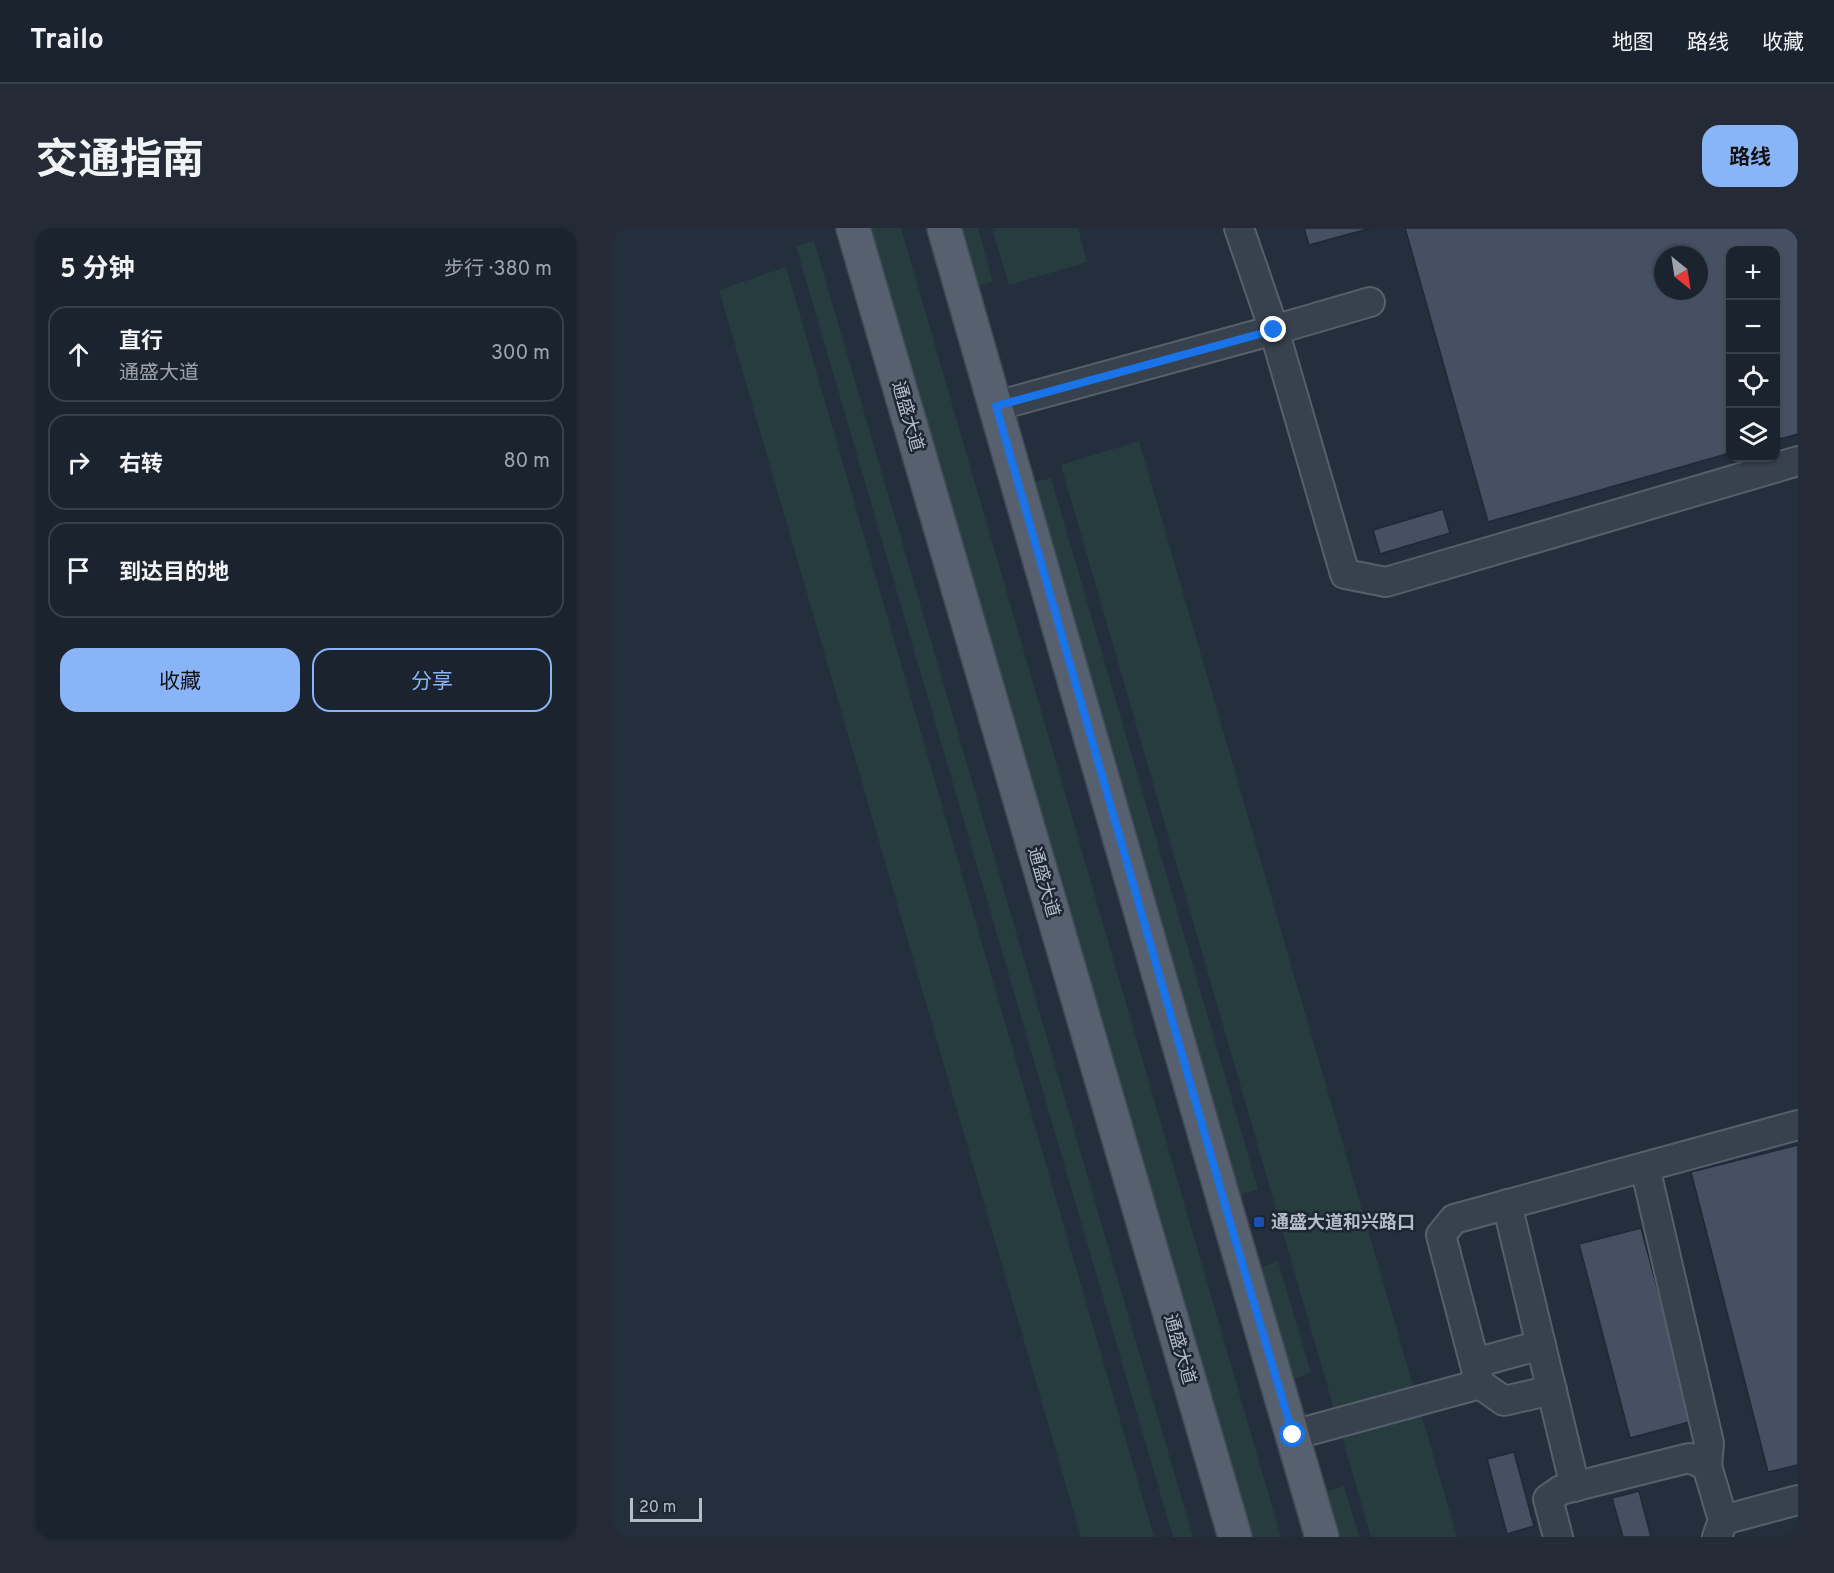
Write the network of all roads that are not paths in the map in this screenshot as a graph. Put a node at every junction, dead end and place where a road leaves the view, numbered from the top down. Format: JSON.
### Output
{"nodes":[{"id":1,"x":853,"y":228,"type":"edge"},
{"id":2,"x":944,"y":228,"type":"edge"},
{"id":3,"x":1239,"y":228,"type":"edge"},
{"id":4,"x":1370,"y":302,"type":"dead end"},
{"id":5,"x":1274,"y":330,"type":"junction"},
{"id":6,"x":996,"y":406,"type":"junction"},
{"id":7,"x":1798,"y":461,"type":"edge"},
{"id":8,"x":1798,"y":1125,"type":"edge"},
{"id":9,"x":1645,"y":1167,"type":"junction"},
{"id":10,"x":1507,"y":1204,"type":"junction"},
{"id":11,"x":1541,"y":1346,"type":"junction"},
{"id":12,"x":1477,"y":1373,"type":"junction"},
{"id":13,"x":1552,"y":1390,"type":"junction"},
{"id":14,"x":1293,"y":1435,"type":"junction"},
{"id":15,"x":1707,"y":1466,"type":"junction"},
{"id":16,"x":1575,"y":1486,"type":"junction"},
{"id":17,"x":1798,"y":1500,"type":"edge"},
{"id":18,"x":1720,"y":1529,"type":"edge"},
{"id":19,"x":1235,"y":1537,"type":"edge"},
{"id":20,"x":1322,"y":1537,"type":"edge"},
{"id":21,"x":1558,"y":1537,"type":"edge"}],
"edges":[{"from":1,"to":19,"type":"main road","name":"通盛大道"},
{"from":2,"to":6,"type":"main road"},
{"from":3,"to":5,"type":"lane"},
{"from":4,"to":5,"type":"lane"},
{"from":5,"to":6,"type":"lane"},
{"from":5,"to":7,"type":"lane"},
{"from":6,"to":14,"type":"main road"},
{"from":8,"to":9,"type":"lane"},
{"from":9,"to":10,"type":"lane"},
{"from":9,"to":15,"type":"lane"},
{"from":10,"to":11,"type":"lane"},
{"from":10,"to":12,"type":"lane"},
{"from":11,"to":12,"type":"lane"},
{"from":11,"to":13,"type":"lane"},
{"from":12,"to":13,"type":"lane"},
{"from":12,"to":14,"type":"lane"},
{"from":13,"to":16,"type":"lane"},
{"from":14,"to":20,"type":"main road"},
{"from":15,"to":16,"type":"lane"},
{"from":15,"to":18,"type":"lane"},
{"from":16,"to":21,"type":"lane"},
{"from":17,"to":18,"type":"lane"}]}
